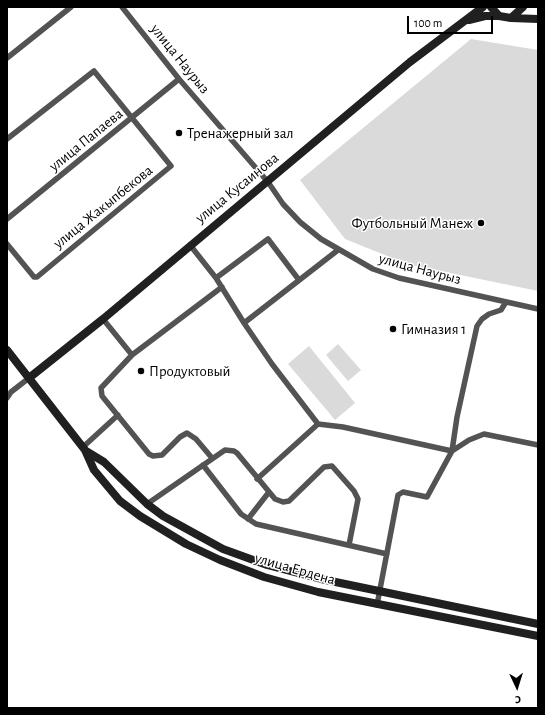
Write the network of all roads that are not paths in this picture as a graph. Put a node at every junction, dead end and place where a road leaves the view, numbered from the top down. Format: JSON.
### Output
{"nodes":[{"id":1,"x":71,"y":7,"type":"edge"},
{"id":2,"x":122,"y":7,"type":"edge"},
{"id":3,"x":483,"y":7,"type":"edge"},
{"id":4,"x":491,"y":7,"type":"edge"},
{"id":5,"x":523,"y":7,"type":"edge"},
{"id":6,"x":499,"y":16,"type":"junction"},
{"id":7,"x":511,"y":18,"type":"junction"},
{"id":8,"x":538,"y":19,"type":"edge"},
{"id":9,"x":464,"y":22,"type":"junction"},
{"id":10,"x":7,"y":58,"type":"edge"},
{"id":11,"x":180,"y":79,"type":"junction"},
{"id":12,"x":132,"y":118,"type":"junction"},
{"id":13,"x":7,"y":138,"type":"edge"},
{"id":14,"x":268,"y":182,"type":"junction"},
{"id":15,"x":7,"y":219,"type":"edge"},
{"id":16,"x":7,"y":244,"type":"edge"},
{"id":17,"x":190,"y":245,"type":"junction"},
{"id":18,"x":338,"y":250,"type":"junction"},
{"id":19,"x":216,"y":278,"type":"junction"},
{"id":20,"x":299,"y":280,"type":"junction"},
{"id":21,"x":222,"y":287,"type":"junction"},
{"id":22,"x":506,"y":302,"type":"junction"},
{"id":23,"x":538,"y":308,"type":"edge"},
{"id":24,"x":103,"y":319,"type":"junction"},
{"id":25,"x":244,"y":323,"type":"junction"},
{"id":26,"x":7,"y":350,"type":"edge"},
{"id":27,"x":132,"y":355,"type":"junction"},
{"id":28,"x":29,"y":378,"type":"junction"},
{"id":29,"x":7,"y":398,"type":"edge"},
{"id":30,"x":118,"y":415,"type":"junction"},
{"id":31,"x":318,"y":424,"type":"junction"},
{"id":32,"x":538,"y":444,"type":"edge"},
{"id":33,"x":84,"y":449,"type":"junction"},
{"id":34,"x":452,"y":451,"type":"junction"},
{"id":35,"x":212,"y":458,"type":"junction"},
{"id":36,"x":203,"y":465,"type":"junction"},
{"id":37,"x":257,"y":479,"type":"junction"},
{"id":38,"x":269,"y":492,"type":"junction"},
{"id":39,"x":148,"y":504,"type":"junction"},
{"id":40,"x":248,"y":519,"type":"junction"},
{"id":41,"x":349,"y":545,"type":"junction"},
{"id":42,"x":387,"y":554,"type":"junction"},
{"id":43,"x":381,"y":591,"type":"junction"},
{"id":44,"x":377,"y":605,"type":"junction"},
{"id":45,"x":538,"y":624,"type":"edge"},
{"id":46,"x":538,"y":636,"type":"edge"}],
"edges":[{"from":1,"to":10,"type":"street"},
{"from":2,"to":11,"type":"street","name":"улица Наурыз"},
{"from":3,"to":9,"type":"street","name":"улица Кусаинова"},
{"from":4,"to":6,"type":"street"},
{"from":5,"to":7,"type":"street"},
{"from":6,"to":7,"type":"street"},
{"from":6,"to":9,"type":"street"},
{"from":7,"to":8,"type":"street"},
{"from":9,"to":14,"type":"street","name":"улица Кусаинова"},
{"from":11,"to":12,"type":"street","name":"улица Папаева"},
{"from":11,"to":14,"type":"street","name":"улица Наурыз"},
{"from":12,"to":13,"type":"street"},
{"from":12,"to":15,"type":"street","name":"улица Папаева"},
{"from":12,"to":16,"type":"street","name":"улица Жакыпбекова"},
{"from":14,"to":17,"type":"street","name":"улица Кусаинова"},
{"from":14,"to":18,"type":"street","name":"улица Наурыз"},
{"from":17,"to":19,"type":"street"},
{"from":17,"to":24,"type":"street","name":"улица Кусаинова"},
{"from":18,"to":20,"type":"street"},
{"from":18,"to":22,"type":"street","name":"улица Наурыз"},
{"from":19,"to":20,"type":"street"},
{"from":19,"to":21,"type":"street"},
{"from":20,"to":25,"type":"street"},
{"from":21,"to":25,"type":"street"},
{"from":21,"to":27,"type":"street"},
{"from":22,"to":23,"type":"street","name":"улица Наурыз"},
{"from":22,"to":34,"type":"street"},
{"from":24,"to":27,"type":"street"},
{"from":24,"to":28,"type":"street","name":"улица Кусаинова"},
{"from":25,"to":31,"type":"street"},
{"from":26,"to":28,"type":"street","name":"улица Ердена"},
{"from":27,"to":30,"type":"street"},
{"from":28,"to":29,"type":"street"},
{"from":28,"to":33,"type":"street","name":"улица Ердена"},
{"from":30,"to":33,"type":"street"},
{"from":30,"to":35,"type":"street"},
{"from":31,"to":34,"type":"street"},
{"from":31,"to":37,"type":"street"},
{"from":32,"to":34,"type":"street"},
{"from":33,"to":39,"type":"street","name":"улица Ердена"},
{"from":33,"to":44,"type":"street","name":"улица Ердена"},
{"from":34,"to":42,"type":"street"},
{"from":35,"to":36,"type":"street"},
{"from":35,"to":37,"type":"street"},
{"from":36,"to":39,"type":"street"},
{"from":36,"to":40,"type":"street"},
{"from":37,"to":38,"type":"street"},
{"from":38,"to":40,"type":"street"},
{"from":38,"to":41,"type":"street"},
{"from":39,"to":43,"type":"street","name":"улица Ердена"},
{"from":40,"to":41,"type":"street"},
{"from":41,"to":42,"type":"street"},
{"from":42,"to":43,"type":"street"},
{"from":43,"to":44,"type":"street"},
{"from":43,"to":45,"type":"street","name":"улица Ердена"},
{"from":44,"to":46,"type":"street","name":"улица Ердена"}]}
